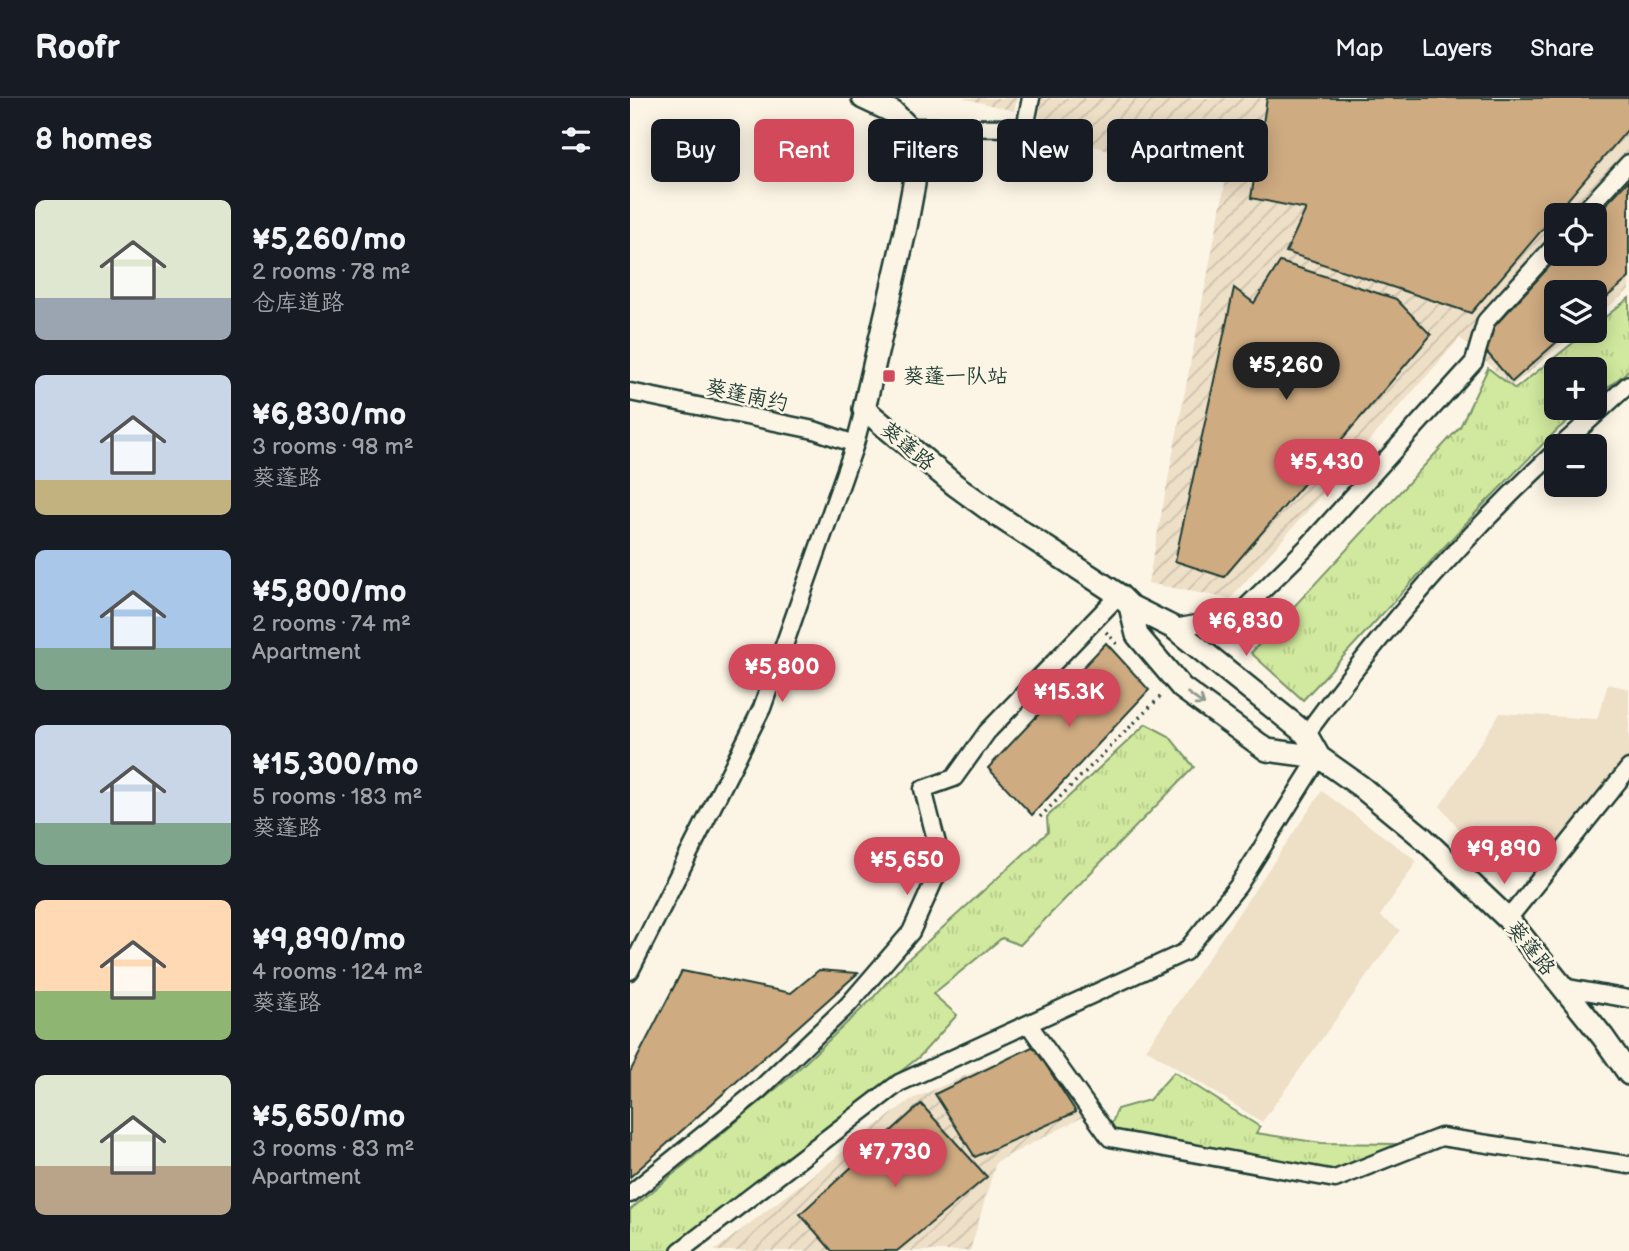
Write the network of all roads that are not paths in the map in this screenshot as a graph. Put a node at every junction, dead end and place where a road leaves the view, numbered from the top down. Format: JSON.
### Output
{"nodes":[{"id":1,"x":863,"y":98,"type":"edge"},
{"id":2,"x":1031,"y":98,"type":"edge"},
{"id":3,"x":900,"y":119,"type":"edge"},
{"id":4,"x":983,"y":128,"type":"edge"},
{"id":5,"x":1629,"y":163,"type":"edge"},
{"id":6,"x":914,"y":182,"type":"edge"},
{"id":7,"x":1592,"y":203,"type":"edge"},
{"id":8,"x":1544,"y":257,"type":"edge"},
{"id":9,"x":1629,"y":384,"type":"edge"},
{"id":10,"x":630,"y":392,"type":"edge"},
{"id":11,"x":864,"y":409,"type":"junction"},
{"id":12,"x":1574,"y":434,"type":"edge"},
{"id":13,"x":855,"y":444,"type":"junction"},
{"id":14,"x":1544,"y":462,"type":"edge"},
{"id":15,"x":1125,"y":601,"type":"junction"},
{"id":16,"x":1174,"y":628,"type":"junction"},
{"id":17,"x":1306,"y":734,"type":"junction"},
{"id":18,"x":1319,"y":757,"type":"junction"},
{"id":19,"x":1628,"y":772,"type":"edge"},
{"id":20,"x":1508,"y":919,"type":"junction"},
{"id":21,"x":630,"y":971,"type":"edge"},
{"id":22,"x":1563,"y":986,"type":"junction"},
{"id":23,"x":1629,"y":999,"type":"edge"},
{"id":24,"x":1029,"y":1025,"type":"junction"},
{"id":25,"x":1629,"y":1074,"type":"edge"},
{"id":26,"x":1629,"y":1165,"type":"edge"},
{"id":27,"x":630,"y":1194,"type":"edge"},
{"id":28,"x":680,"y":1251,"type":"edge"}],
"edges":[{"from":1,"to":3,"type":"street"},
{"from":2,"to":4,"type":"street"},
{"from":5,"to":7,"type":"street"},
{"from":6,"to":11,"type":"street","name":"葵蓬路"},
{"from":8,"to":16,"type":"street"},
{"from":9,"to":12,"type":"street"},
{"from":10,"to":13,"type":"street","name":"葵蓬南约"},
{"from":11,"to":13,"type":"street"},
{"from":11,"to":15,"type":"street","name":"葵蓬路"},
{"from":13,"to":21,"type":"street"},
{"from":14,"to":17,"type":"street"},
{"from":15,"to":16,"type":"street","name":"葵蓬路"},
{"from":15,"to":18,"type":"street","name":"葵蓬路","one_way":true},
{"from":15,"to":27,"type":"street"},
{"from":16,"to":17,"type":"street","name":"葵蓬路"},
{"from":17,"to":18,"type":"street","name":"葵蓬路"},
{"from":18,"to":20,"type":"street","name":"葵蓬路"},
{"from":18,"to":24,"type":"street"},
{"from":19,"to":20,"type":"street"},
{"from":20,"to":22,"type":"street","name":"葵蓬路"},
{"from":22,"to":23,"type":"street"},
{"from":22,"to":25,"type":"street","name":"葵蓬路"},
{"from":24,"to":26,"type":"street"},
{"from":24,"to":28,"type":"street"}]}
